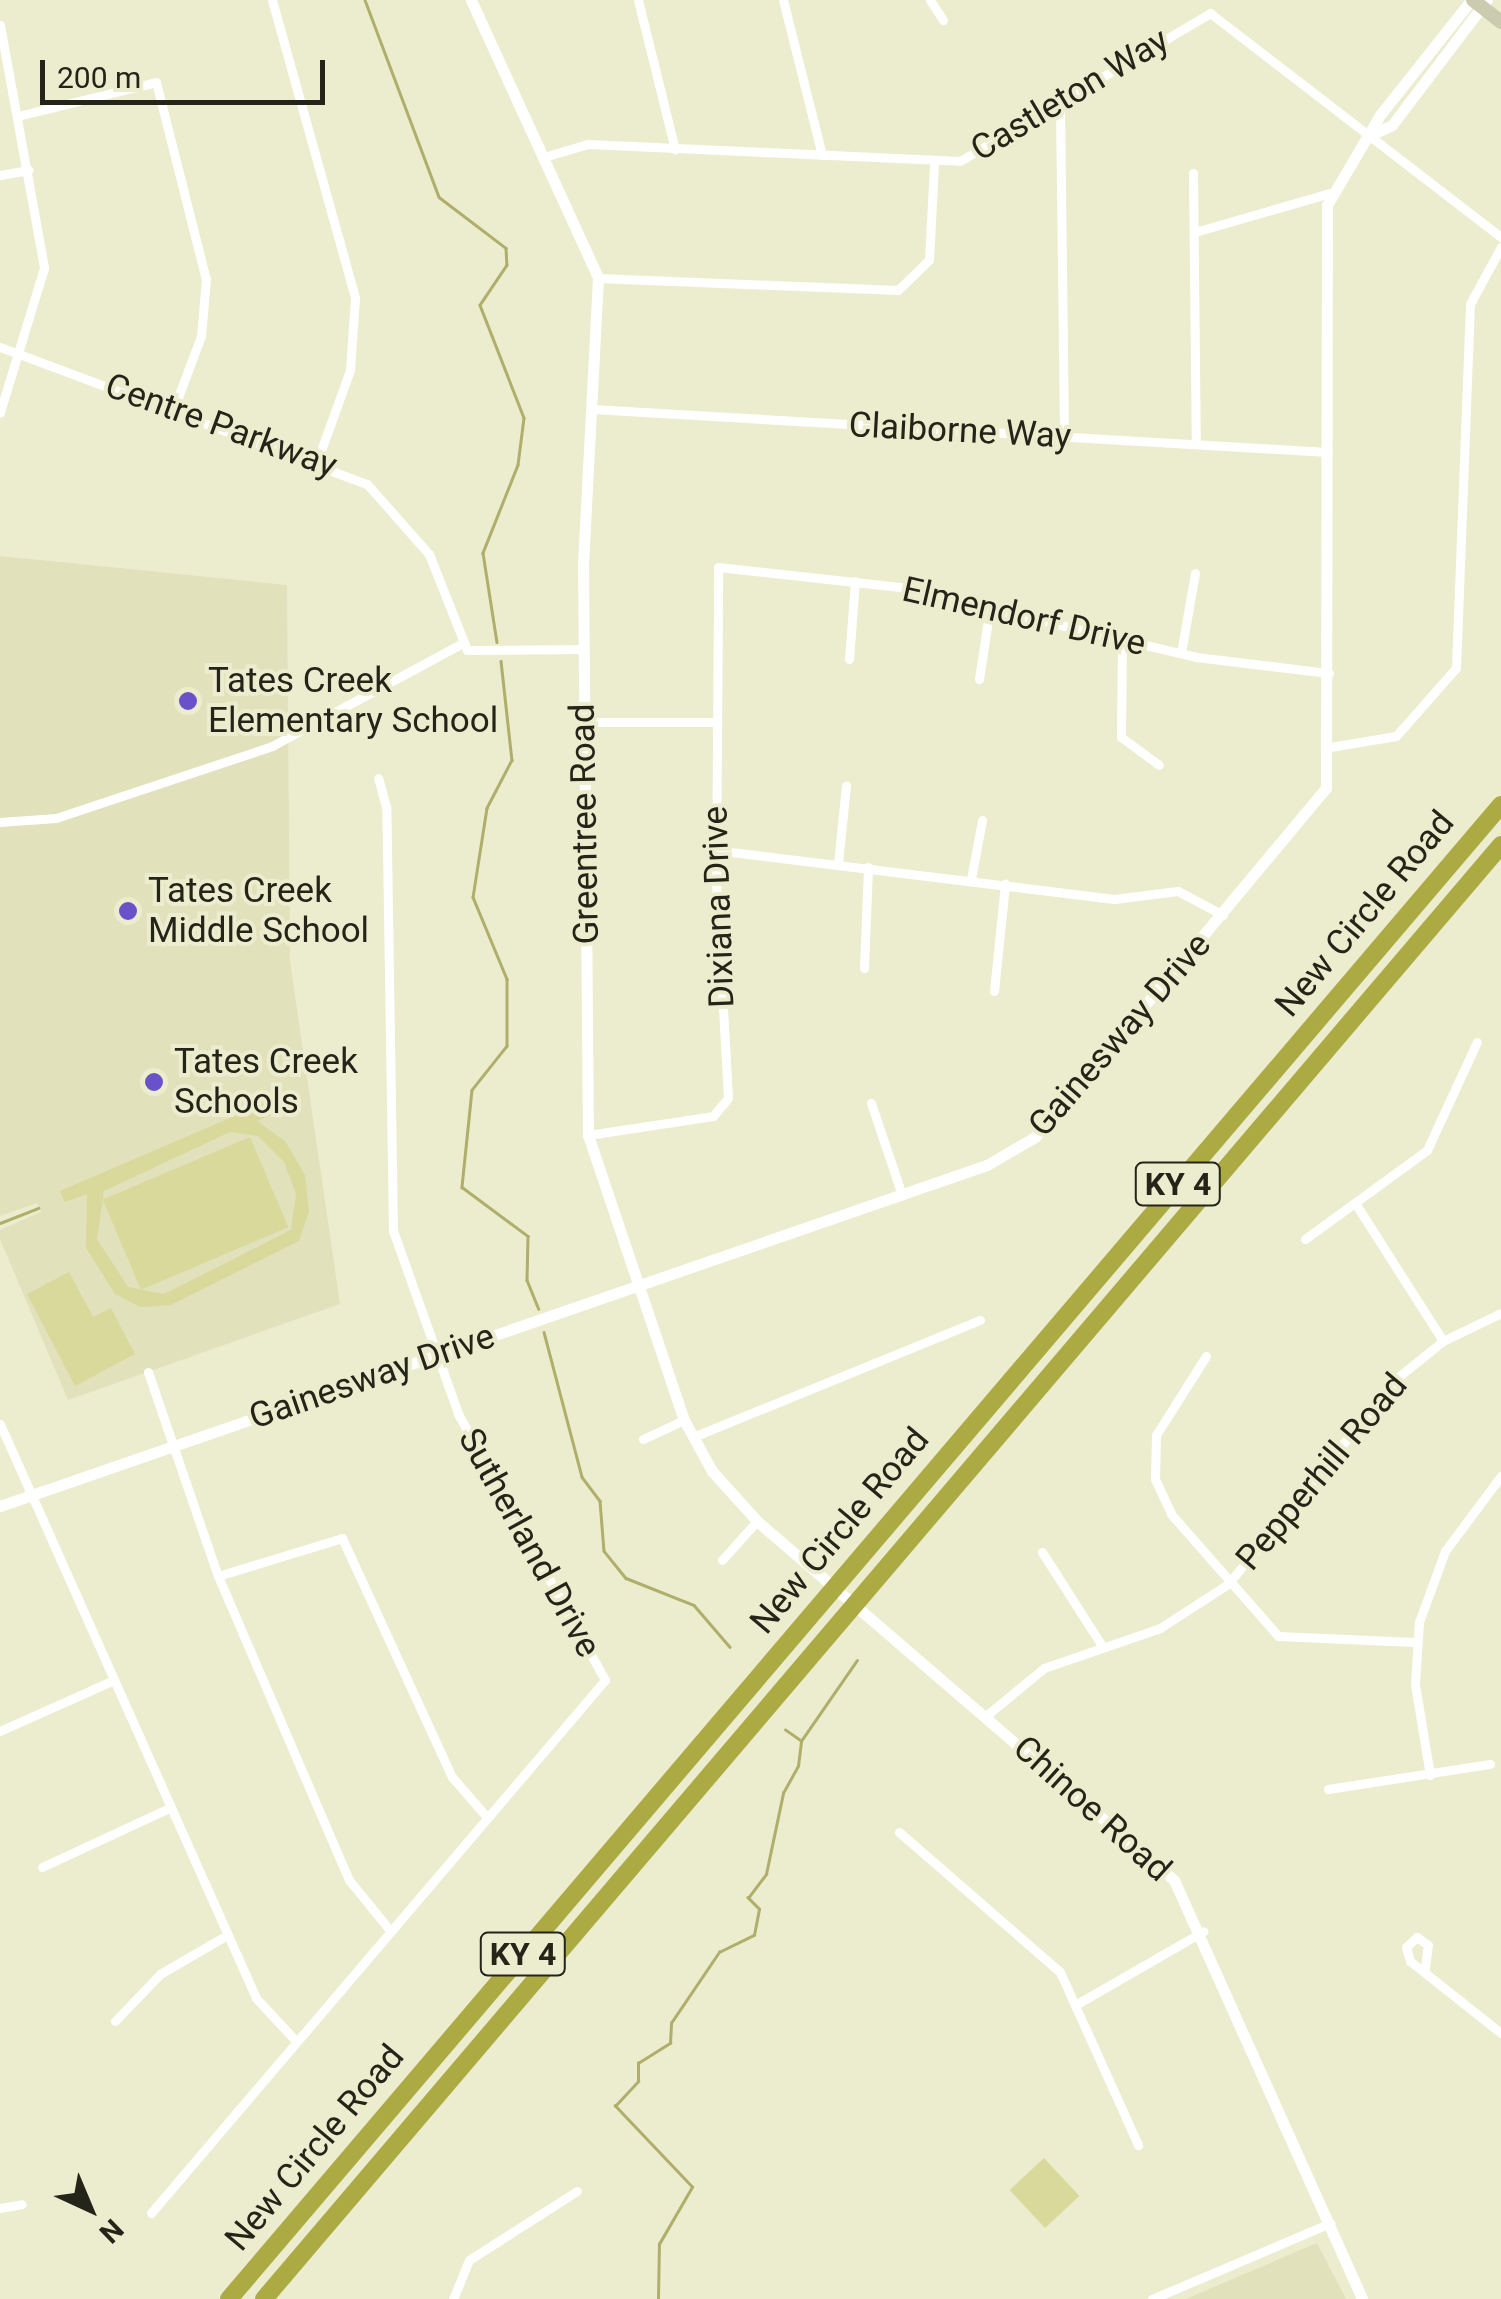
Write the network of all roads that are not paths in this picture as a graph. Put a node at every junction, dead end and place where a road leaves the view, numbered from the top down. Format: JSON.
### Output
{"nodes":[{"id":1,"x":272,"y":0,"type":"edge"},
{"id":2,"x":472,"y":0,"type":"edge"},
{"id":3,"x":638,"y":0,"type":"edge"},
{"id":4,"x":784,"y":0,"type":"edge"},
{"id":5,"x":930,"y":0,"type":"edge"},
{"id":6,"x":1479,"y":2,"type":"edge"},
{"id":7,"x":943,"y":20,"type":"dead end"},
{"id":8,"x":1501,"y":22,"type":"edge"},
{"id":9,"x":0,"y":26,"type":"edge"},
{"id":10,"x":1060,"y":106,"type":"junction"},
{"id":11,"x":18,"y":116,"type":"junction"},
{"id":12,"x":1376,"y":133,"type":"junction"},
{"id":13,"x":675,"y":149,"type":"junction"},
{"id":14,"x":822,"y":155,"type":"junction"},
{"id":15,"x":544,"y":157,"type":"junction"},
{"id":16,"x":934,"y":166,"type":"junction"},
{"id":17,"x":29,"y":170,"type":"junction"},
{"id":18,"x":1194,"y":173,"type":"dead end"},
{"id":19,"x":0,"y":175,"type":"edge"},
{"id":20,"x":1330,"y":193,"type":"junction"},
{"id":21,"x":1195,"y":232,"type":"junction"},
{"id":22,"x":1501,"y":237,"type":"edge"},
{"id":23,"x":1501,"y":247,"type":"edge"},
{"id":24,"x":598,"y":278,"type":"junction"},
{"id":25,"x":0,"y":347,"type":"edge"},
{"id":26,"x":20,"y":354,"type":"junction"},
{"id":27,"x":174,"y":408,"type":"junction"},
{"id":28,"x":592,"y":408,"type":"junction"},
{"id":29,"x":0,"y":412,"type":"edge"},
{"id":30,"x":1064,"y":437,"type":"junction"},
{"id":31,"x":1196,"y":444,"type":"junction"},
{"id":32,"x":1328,"y":452,"type":"junction"},
{"id":33,"x":318,"y":459,"type":"junction"},
{"id":34,"x":718,"y":567,"type":"joint"},
{"id":35,"x":1195,"y":574,"type":"dead end"},
{"id":36,"x":855,"y":581,"type":"junction"},
{"id":37,"x":990,"y":607,"type":"junction"},
{"id":38,"x":1122,"y":640,"type":"junction"},
{"id":39,"x":460,"y":645,"type":"junction"},
{"id":40,"x":583,"y":649,"type":"junction"},
{"id":41,"x":1181,"y":653,"type":"junction"},
{"id":42,"x":849,"y":659,"type":"dead end"},
{"id":43,"x":1329,"y":673,"type":"junction"},
{"id":44,"x":980,"y":679,"type":"dead end"},
{"id":45,"x":584,"y":722,"type":"junction"},
{"id":46,"x":713,"y":722,"type":"junction"},
{"id":47,"x":1330,"y":747,"type":"junction"},
{"id":48,"x":1159,"y":765,"type":"dead end"},
{"id":49,"x":378,"y":778,"type":"dead end"},
{"id":50,"x":846,"y":785,"type":"dead end"},
{"id":51,"x":1501,"y":802,"type":"edge"},
{"id":52,"x":982,"y":820,"type":"dead end"},
{"id":53,"x":0,"y":822,"type":"edge"},
{"id":54,"x":1501,"y":846,"type":"edge"},
{"id":55,"x":716,"y":850,"type":"junction"},
{"id":56,"x":838,"y":863,"type":"junction"},
{"id":57,"x":868,"y":866,"type":"junction"},
{"id":58,"x":971,"y":879,"type":"junction"},
{"id":59,"x":1005,"y":884,"type":"junction"},
{"id":60,"x":1224,"y":915,"type":"junction"},
{"id":61,"x":864,"y":968,"type":"dead end"},
{"id":62,"x":994,"y":992,"type":"dead end"},
{"id":63,"x":1477,"y":1042,"type":"dead end"},
{"id":64,"x":872,"y":1103,"type":"dead end"},
{"id":65,"x":588,"y":1135,"type":"junction"},
{"id":66,"x":902,"y":1195,"type":"junction"},
{"id":67,"x":1357,"y":1206,"type":"junction"},
{"id":68,"x":1305,"y":1239,"type":"dead end"},
{"id":69,"x":637,"y":1286,"type":"junction"},
{"id":70,"x":1501,"y":1313,"type":"edge"},
{"id":71,"x":980,"y":1320,"type":"dead end"},
{"id":72,"x":1443,"y":1340,"type":"junction"},
{"id":73,"x":435,"y":1355,"type":"junction"},
{"id":74,"x":1206,"y":1356,"type":"dead end"},
{"id":75,"x":148,"y":1372,"type":"dead end"},
{"id":76,"x":684,"y":1420,"type":"junction"},
{"id":77,"x":0,"y":1424,"type":"edge"},
{"id":78,"x":692,"y":1437,"type":"junction"},
{"id":79,"x":643,"y":1439,"type":"dead end"},
{"id":80,"x":176,"y":1444,"type":"junction"},
{"id":81,"x":1501,"y":1476,"type":"edge"},
{"id":82,"x":31,"y":1495,"type":"junction"},
{"id":83,"x":0,"y":1506,"type":"edge"},
{"id":84,"x":757,"y":1522,"type":"junction"},
{"id":85,"x":1042,"y":1552,"type":"dead end"},
{"id":86,"x":722,"y":1560,"type":"dead end"},
{"id":87,"x":218,"y":1576,"type":"junction"},
{"id":88,"x":1228,"y":1584,"type":"junction"},
{"id":89,"x":844,"y":1595,"type":"joint"},
{"id":90,"x":1414,"y":1642,"type":"junction"},
{"id":91,"x":1102,"y":1646,"type":"junction"},
{"id":92,"x":114,"y":1680,"type":"junction"},
{"id":93,"x":987,"y":1715,"type":"junction"},
{"id":94,"x":0,"y":1731,"type":"edge"},
{"id":95,"x":1490,"y":1764,"type":"dead end"},
{"id":96,"x":1430,"y":1775,"type":"junction"},
{"id":97,"x":1328,"y":1789,"type":"dead end"},
{"id":98,"x":171,"y":1807,"type":"junction"},
{"id":99,"x":486,"y":1816,"type":"junction"},
{"id":100,"x":899,"y":1832,"type":"dead end"},
{"id":101,"x":42,"y":1867,"type":"dead end"},
{"id":102,"x":389,"y":1929,"type":"junction"},
{"id":103,"x":1204,"y":1930,"type":"junction"},
{"id":104,"x":226,"y":1935,"type":"junction"},
{"id":105,"x":1425,"y":1968,"type":"dead end"},
{"id":106,"x":1078,"y":2004,"type":"junction"},
{"id":107,"x":115,"y":2021,"type":"dead end"},
{"id":108,"x":1501,"y":2033,"type":"edge"},
{"id":109,"x":296,"y":2041,"type":"junction"},
{"id":110,"x":1138,"y":2145,"type":"dead end"},
{"id":111,"x":577,"y":2191,"type":"dead end"},
{"id":112,"x":22,"y":2204,"type":"dead end"},
{"id":113,"x":0,"y":2208,"type":"edge"},
{"id":114,"x":150,"y":2213,"type":"dead end"},
{"id":115,"x":1330,"y":2223,"type":"junction"},
{"id":116,"x":229,"y":2299,"type":"edge"},
{"id":117,"x":264,"y":2299,"type":"edge"},
{"id":118,"x":453,"y":2299,"type":"edge"},
{"id":119,"x":1152,"y":2299,"type":"edge"},
{"id":120,"x":1362,"y":2299,"type":"edge"}],
"edges":[{"from":1,"to":33,"type":"street"},
{"from":2,"to":15,"type":"street","name":"Greentree Road"},
{"from":3,"to":13,"type":"street"},
{"from":4,"to":14,"type":"street"},
{"from":5,"to":7,"type":"street"},
{"from":6,"to":8,"type":"main road"},
{"from":6,"to":12,"type":"street"},
{"from":9,"to":11,"type":"street"},
{"from":10,"to":12,"type":"street","name":"Castleton Way"},
{"from":10,"to":16,"type":"street","name":"Castleton Way"},
{"from":10,"to":30,"type":"street"},
{"from":11,"to":17,"type":"street"},
{"from":11,"to":27,"type":"street"},
{"from":12,"to":20,"type":"street"},
{"from":12,"to":22,"type":"street"},
{"from":13,"to":14,"type":"street","name":"Castleton Way"},
{"from":13,"to":15,"type":"street","name":"Castleton Way"},
{"from":14,"to":16,"type":"street","name":"Castleton Way"},
{"from":15,"to":24,"type":"street","name":"Greentree Road"},
{"from":16,"to":24,"type":"street"},
{"from":17,"to":19,"type":"street"},
{"from":17,"to":26,"type":"street"},
{"from":18,"to":21,"type":"street"},
{"from":20,"to":21,"type":"street"},
{"from":20,"to":32,"type":"street","name":"Gainesway Drive"},
{"from":21,"to":31,"type":"street"},
{"from":23,"to":47,"type":"street"},
{"from":24,"to":28,"type":"street","name":"Greentree Road"},
{"from":25,"to":26,"type":"street","name":"Centre Parkway"},
{"from":26,"to":27,"type":"street","name":"Centre Parkway"},
{"from":26,"to":29,"type":"street"},
{"from":27,"to":33,"type":"street","name":"Centre Parkway"},
{"from":28,"to":30,"type":"street","name":"Claiborne Way"},
{"from":28,"to":40,"type":"street","name":"Greentree Road"},
{"from":30,"to":31,"type":"street","name":"Claiborne Way"},
{"from":31,"to":32,"type":"street","name":"Claiborne Way"},
{"from":32,"to":43,"type":"street","name":"Gainesway Drive"},
{"from":33,"to":39,"type":"street","name":"Centre Parkway"},
{"from":34,"to":36,"type":"street","name":"Elmendorf Drive"},
{"from":34,"to":46,"type":"street","name":"Dixiana Drive"},
{"from":35,"to":41,"type":"street"},
{"from":36,"to":37,"type":"street","name":"Elmendorf Drive"},
{"from":36,"to":42,"type":"street"},
{"from":37,"to":38,"type":"street","name":"Elmendorf Drive"},
{"from":37,"to":44,"type":"street"},
{"from":38,"to":41,"type":"street","name":"Elmendorf Drive"},
{"from":38,"to":48,"type":"street"},
{"from":39,"to":40,"type":"street"},
{"from":39,"to":53,"type":"street"},
{"from":40,"to":45,"type":"street","name":"Greentree Road"},
{"from":41,"to":43,"type":"street","name":"Elmendorf Drive"},
{"from":43,"to":47,"type":"street","name":"Gainesway Drive"},
{"from":45,"to":46,"type":"street"},
{"from":45,"to":65,"type":"street","name":"Greentree Road"},
{"from":46,"to":55,"type":"street","name":"Dixiana Drive"},
{"from":47,"to":60,"type":"street","name":"Gainesway Drive"},
{"from":49,"to":73,"type":"street","name":"Sutherland Drive"},
{"from":50,"to":56,"type":"street"},
{"from":51,"to":116,"type":"highway","name":"New Circle Road","number":"KY 4"},
{"from":52,"to":58,"type":"street"},
{"from":54,"to":117,"type":"highway","name":"New Circle Road","number":"KY 4"},
{"from":55,"to":56,"type":"street"},
{"from":55,"to":65,"type":"street","name":"Dixiana Drive"},
{"from":56,"to":57,"type":"street"},
{"from":57,"to":58,"type":"street"},
{"from":57,"to":61,"type":"street"},
{"from":58,"to":59,"type":"street"},
{"from":59,"to":60,"type":"street"},
{"from":59,"to":62,"type":"street"},
{"from":60,"to":66,"type":"street","name":"Gainesway Drive"},
{"from":63,"to":67,"type":"street"},
{"from":64,"to":66,"type":"street"},
{"from":65,"to":69,"type":"street","name":"Greentree Road"},
{"from":66,"to":69,"type":"street","name":"Gainesway Drive"},
{"from":67,"to":68,"type":"street"},
{"from":67,"to":72,"type":"street"},
{"from":69,"to":73,"type":"street","name":"Gainesway Drive"},
{"from":69,"to":76,"type":"street","name":"Greentree Road"},
{"from":70,"to":72,"type":"street","name":"Pepperhill Road"},
{"from":71,"to":78,"type":"street"},
{"from":72,"to":88,"type":"street","name":"Pepperhill Road"},
{"from":73,"to":80,"type":"street","name":"Gainesway Drive"},
{"from":73,"to":99,"type":"street","name":"Sutherland Drive"},
{"from":74,"to":88,"type":"street"},
{"from":75,"to":80,"type":"street"},
{"from":76,"to":78,"type":"street","name":"Greentree Road"},
{"from":76,"to":79,"type":"street"},
{"from":77,"to":82,"type":"street"},
{"from":78,"to":84,"type":"street","name":"Greentree Road"},
{"from":80,"to":82,"type":"street","name":"Gainesway Drive"},
{"from":80,"to":87,"type":"street"},
{"from":81,"to":90,"type":"street"},
{"from":82,"to":83,"type":"street","name":"Gainesway Drive"},
{"from":82,"to":92,"type":"street"},
{"from":84,"to":86,"type":"street"},
{"from":84,"to":89,"type":"street","name":"Greentree Road"},
{"from":85,"to":91,"type":"street"},
{"from":87,"to":99,"type":"street"},
{"from":87,"to":102,"type":"street"},
{"from":88,"to":90,"type":"street"},
{"from":88,"to":91,"type":"street","name":"Pepperhill Road"},
{"from":89,"to":93,"type":"street","name":"Chinoe Road"},
{"from":90,"to":96,"type":"street"},
{"from":91,"to":93,"type":"street","name":"Pepperhill Road"},
{"from":92,"to":94,"type":"street"},
{"from":92,"to":98,"type":"street"},
{"from":93,"to":103,"type":"street","name":"Chinoe Road"},
{"from":95,"to":96,"type":"street"},
{"from":96,"to":97,"type":"street"},
{"from":98,"to":101,"type":"street"},
{"from":98,"to":104,"type":"street"},
{"from":99,"to":102,"type":"street","name":"Sutherland Drive"},
{"from":100,"to":106,"type":"street"},
{"from":102,"to":109,"type":"street","name":"Sutherland Drive"},
{"from":103,"to":106,"type":"street"},
{"from":103,"to":115,"type":"street","name":"Chinoe Road"},
{"from":104,"to":107,"type":"street"},
{"from":104,"to":109,"type":"street"},
{"from":105,"to":108,"type":"street"},
{"from":106,"to":110,"type":"street"},
{"from":109,"to":114,"type":"street","name":"Sutherland Drive"},
{"from":111,"to":118,"type":"street"},
{"from":112,"to":113,"type":"street"},
{"from":115,"to":119,"type":"street"},
{"from":115,"to":120,"type":"street","name":"Chinoe Road"}]}
